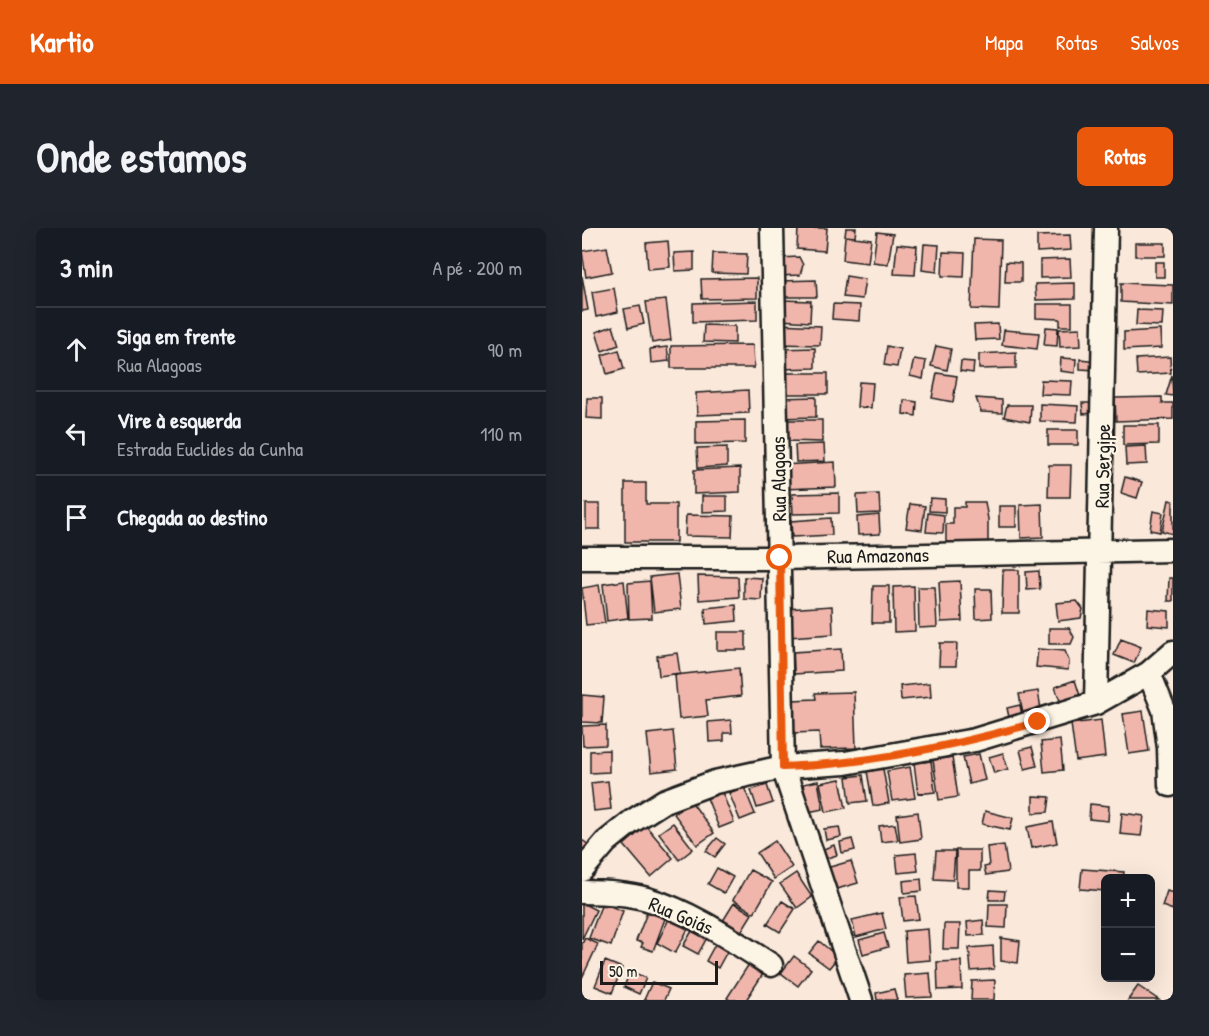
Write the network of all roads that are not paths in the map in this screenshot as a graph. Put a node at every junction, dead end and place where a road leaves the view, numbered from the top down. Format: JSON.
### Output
{"nodes":[{"id":1,"x":772,"y":228,"type":"edge"},
{"id":2,"x":1106,"y":228,"type":"edge"},
{"id":3,"x":1101,"y":550,"type":"junction"},
{"id":4,"x":1173,"y":550,"type":"edge"},
{"id":5,"x":582,"y":558,"type":"edge"},
{"id":6,"x":780,"y":558,"type":"junction"},
{"id":7,"x":1173,"y":652,"type":"edge"},
{"id":8,"x":1149,"y":673,"type":"junction"},
{"id":9,"x":1096,"y":703,"type":"junction"},
{"id":10,"x":783,"y":767,"type":"junction"},
{"id":11,"x":1170,"y":785,"type":"dead end"},
{"id":12,"x":582,"y":870,"type":"edge"},
{"id":13,"x":582,"y":892,"type":"edge"},
{"id":14,"x":771,"y":965,"type":"dead end"},
{"id":15,"x":861,"y":1000,"type":"edge"}],
"edges":[{"from":1,"to":6,"type":"street","name":"Rua Alagoas"},
{"from":2,"to":3,"type":"street","name":"Rua Sergipe"},
{"from":3,"to":4,"type":"street","name":"Rua Amazonas"},
{"from":3,"to":6,"type":"street","name":"Rua Amazonas"},
{"from":3,"to":9,"type":"street","name":"Rua Sergipe"},
{"from":5,"to":6,"type":"street","name":"Rua Amazonas"},
{"from":6,"to":10,"type":"street","name":"Rua Alagoas"},
{"from":7,"to":8,"type":"street"},
{"from":8,"to":9,"type":"street"},
{"from":8,"to":11,"type":"street"},
{"from":9,"to":10,"type":"street"},
{"from":10,"to":12,"type":"street"},
{"from":10,"to":15,"type":"street","name":"Rua Alagoas"},
{"from":13,"to":14,"type":"street","name":"Rua Goiás"}]}
